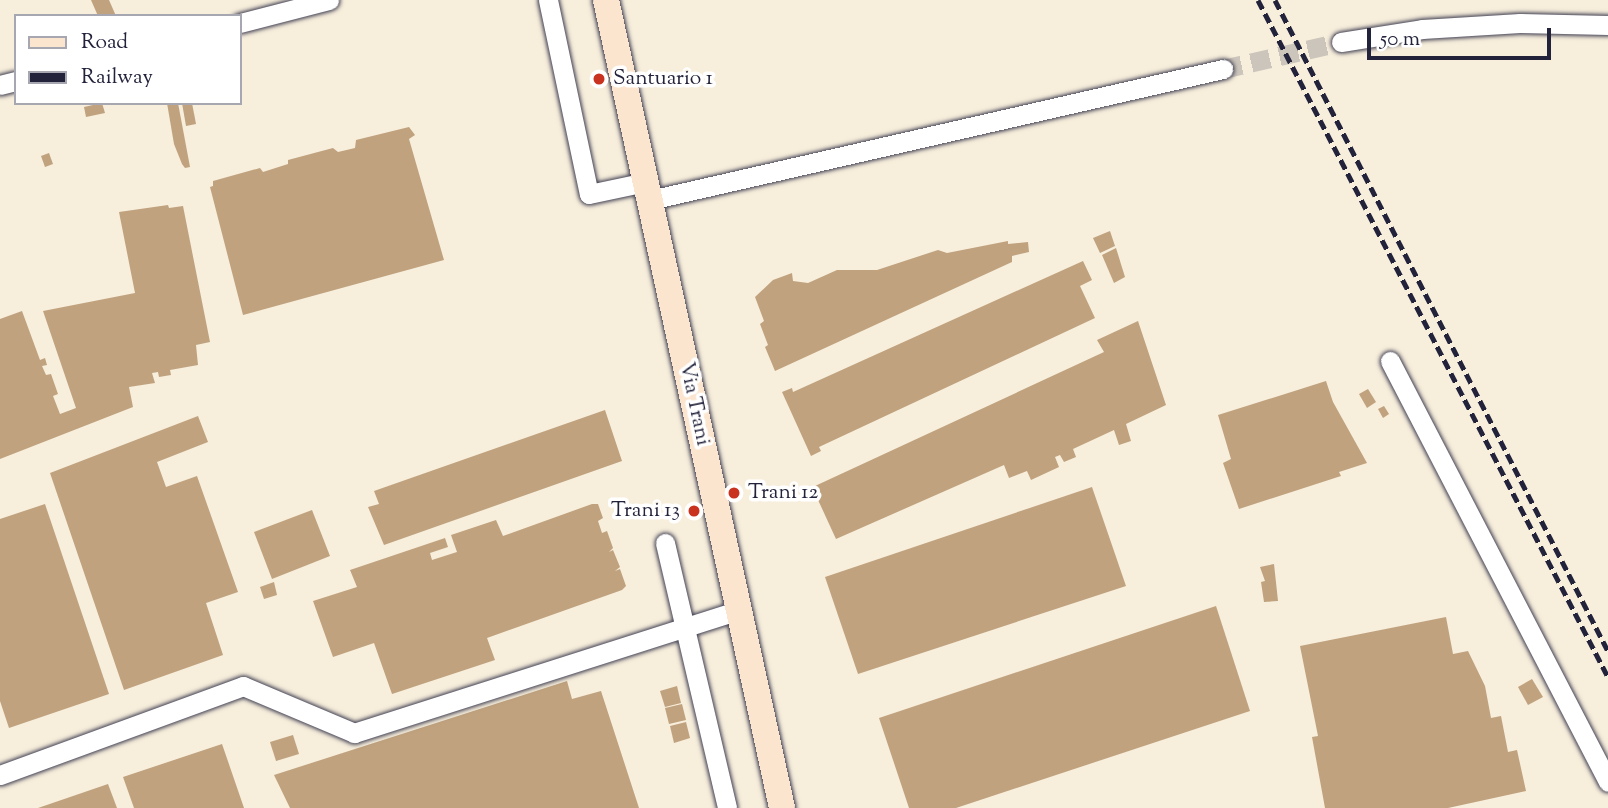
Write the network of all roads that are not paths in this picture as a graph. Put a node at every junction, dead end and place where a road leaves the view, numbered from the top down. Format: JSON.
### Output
{"nodes":[{"id":1,"x":329,"y":0,"type":"edge"},
{"id":2,"x":548,"y":0,"type":"edge"},
{"id":3,"x":606,"y":0,"type":"edge"},
{"id":4,"x":242,"y":22,"type":"edge"},
{"id":5,"x":1608,"y":24,"type":"edge"},
{"id":6,"x":1341,"y":42,"type":"tunnel mouth"},
{"id":7,"x":1223,"y":69,"type":"tunnel mouth"},
{"id":8,"x":648,"y":191,"type":"junction"},
{"id":9,"x":1390,"y":361,"type":"dead end"},
{"id":10,"x":665,"y":543,"type":"dead end"},
{"id":11,"x":739,"y":610,"type":"junction"},
{"id":12,"x":685,"y":630,"type":"junction"},
{"id":13,"x":0,"y":775,"type":"edge"},
{"id":14,"x":1608,"y":782,"type":"edge"},
{"id":15,"x":727,"y":808,"type":"edge"},
{"id":16,"x":782,"y":808,"type":"edge"}],
"edges":[{"from":1,"to":4,"type":"street"},
{"from":2,"to":8,"type":"street"},
{"from":3,"to":8,"type":"main road","name":"Via Trani"},
{"from":5,"to":6,"type":"street"},
{"from":7,"to":8,"type":"street"},
{"from":8,"to":11,"type":"main road","name":"Via Trani"},
{"from":9,"to":14,"type":"street"},
{"from":10,"to":12,"type":"street"},
{"from":11,"to":12,"type":"street"},
{"from":11,"to":16,"type":"main road","name":"Via Trani"},
{"from":12,"to":13,"type":"street"},
{"from":12,"to":15,"type":"street"}]}
